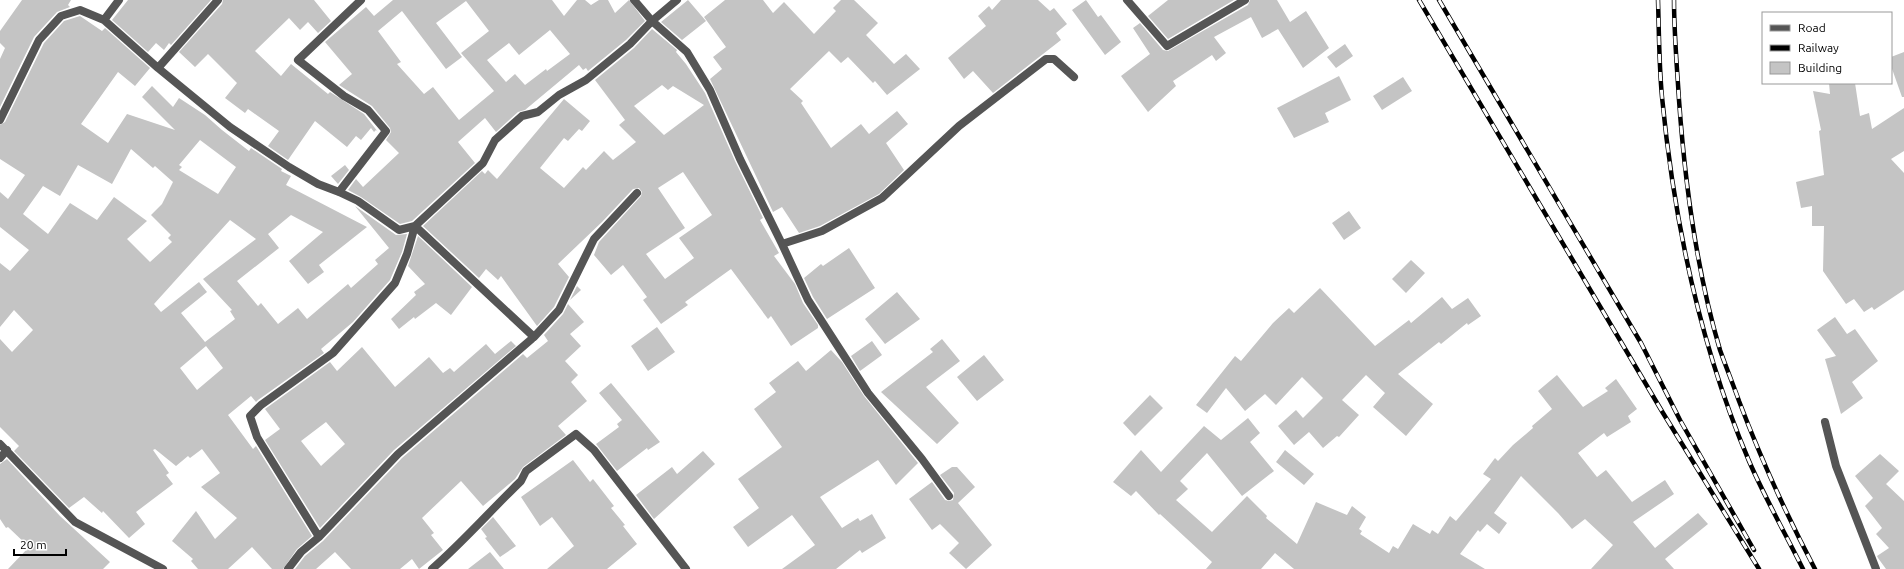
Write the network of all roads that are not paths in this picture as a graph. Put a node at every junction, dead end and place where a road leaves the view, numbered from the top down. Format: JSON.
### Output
{"nodes":[{"id":1,"x":119,"y":0,"type":"edge"},
{"id":2,"x":218,"y":0,"type":"edge"},
{"id":3,"x":361,"y":0,"type":"edge"},
{"id":4,"x":634,"y":0,"type":"edge"},
{"id":5,"x":677,"y":0,"type":"edge"},
{"id":6,"x":1126,"y":0,"type":"edge"},
{"id":7,"x":1245,"y":0,"type":"edge"},
{"id":8,"x":104,"y":20,"type":"junction"},
{"id":9,"x":652,"y":21,"type":"junction"},
{"id":10,"x":158,"y":68,"type":"junction"},
{"id":11,"x":1074,"y":77,"type":"dead end"},
{"id":12,"x":0,"y":120,"type":"edge"},
{"id":13,"x":340,"y":192,"type":"junction"},
{"id":14,"x":637,"y":192,"type":"dead end"},
{"id":15,"x":415,"y":226,"type":"junction"},
{"id":16,"x":782,"y":244,"type":"junction"},
{"id":17,"x":534,"y":337,"type":"junction"},
{"id":18,"x":1825,"y":422,"type":"dead end"},
{"id":19,"x":3,"y":447,"type":"edge"},
{"id":20,"x":0,"y":458,"type":"edge"},
{"id":21,"x":949,"y":496,"type":"dead end"},
{"id":22,"x":319,"y":537,"type":"junction"},
{"id":23,"x":162,"y":569,"type":"edge"},
{"id":24,"x":288,"y":569,"type":"edge"},
{"id":25,"x":432,"y":569,"type":"edge"},
{"id":26,"x":686,"y":569,"type":"edge"},
{"id":27,"x":1876,"y":569,"type":"edge"}],
"edges":[{"from":1,"to":8,"type":"street"},
{"from":2,"to":10,"type":"street"},
{"from":3,"to":13,"type":"street"},
{"from":4,"to":9,"type":"street"},
{"from":5,"to":9,"type":"street"},
{"from":6,"to":7,"type":"street"},
{"from":8,"to":10,"type":"street"},
{"from":8,"to":12,"type":"street"},
{"from":9,"to":15,"type":"street"},
{"from":9,"to":16,"type":"street"},
{"from":10,"to":13,"type":"street"},
{"from":11,"to":16,"type":"street"},
{"from":13,"to":15,"type":"street"},
{"from":14,"to":17,"type":"street"},
{"from":15,"to":17,"type":"street"},
{"from":15,"to":22,"type":"street"},
{"from":16,"to":21,"type":"street"},
{"from":17,"to":22,"type":"street"},
{"from":18,"to":27,"type":"street"},
{"from":19,"to":20,"type":"street"},
{"from":19,"to":23,"type":"street"},
{"from":22,"to":24,"type":"street"},
{"from":25,"to":26,"type":"street"}]}
